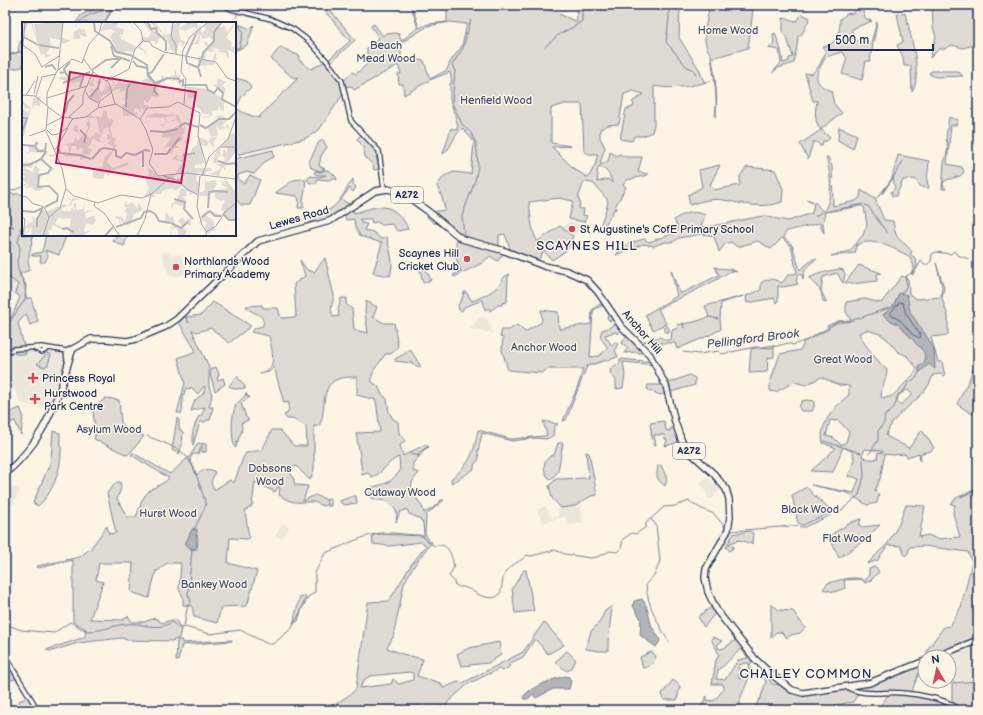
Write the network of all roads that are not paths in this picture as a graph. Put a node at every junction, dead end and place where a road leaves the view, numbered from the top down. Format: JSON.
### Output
{"nodes":[{"id":1,"x":224,"y":5,"type":"edge"},
{"id":2,"x":384,"y":189,"type":"junction"},
{"id":3,"x":5,"y":352,"type":"edge"},
{"id":4,"x":68,"y":353,"type":"junction"},
{"id":5,"x":5,"y":474,"type":"edge"},
{"id":6,"x":978,"y":640,"type":"edge"},
{"id":7,"x":955,"y":649,"type":"edge"},
{"id":8,"x":5,"y":656,"type":"edge"},
{"id":9,"x":917,"y":664,"type":"edge"},
{"id":10,"x":846,"y":686,"type":"junction"},
{"id":11,"x":38,"y":710,"type":"edge"},
{"id":12,"x":959,"y":710,"type":"edge"}],
"edges":[{"from":1,"to":2,"type":"main road"},
{"from":2,"to":4,"type":"highway","name":"Lewes Road","number":"A272"},
{"from":2,"to":10,"type":"highway","name":"Anchor Hill","number":"A272"},
{"from":3,"to":4,"type":"main road"},
{"from":4,"to":5,"type":"highway"},
{"from":6,"to":7,"type":"highway"},
{"from":8,"to":11,"type":"main road"},
{"from":9,"to":10,"type":"highway","number":"A272"},
{"from":10,"to":12,"type":"main road"}]}
